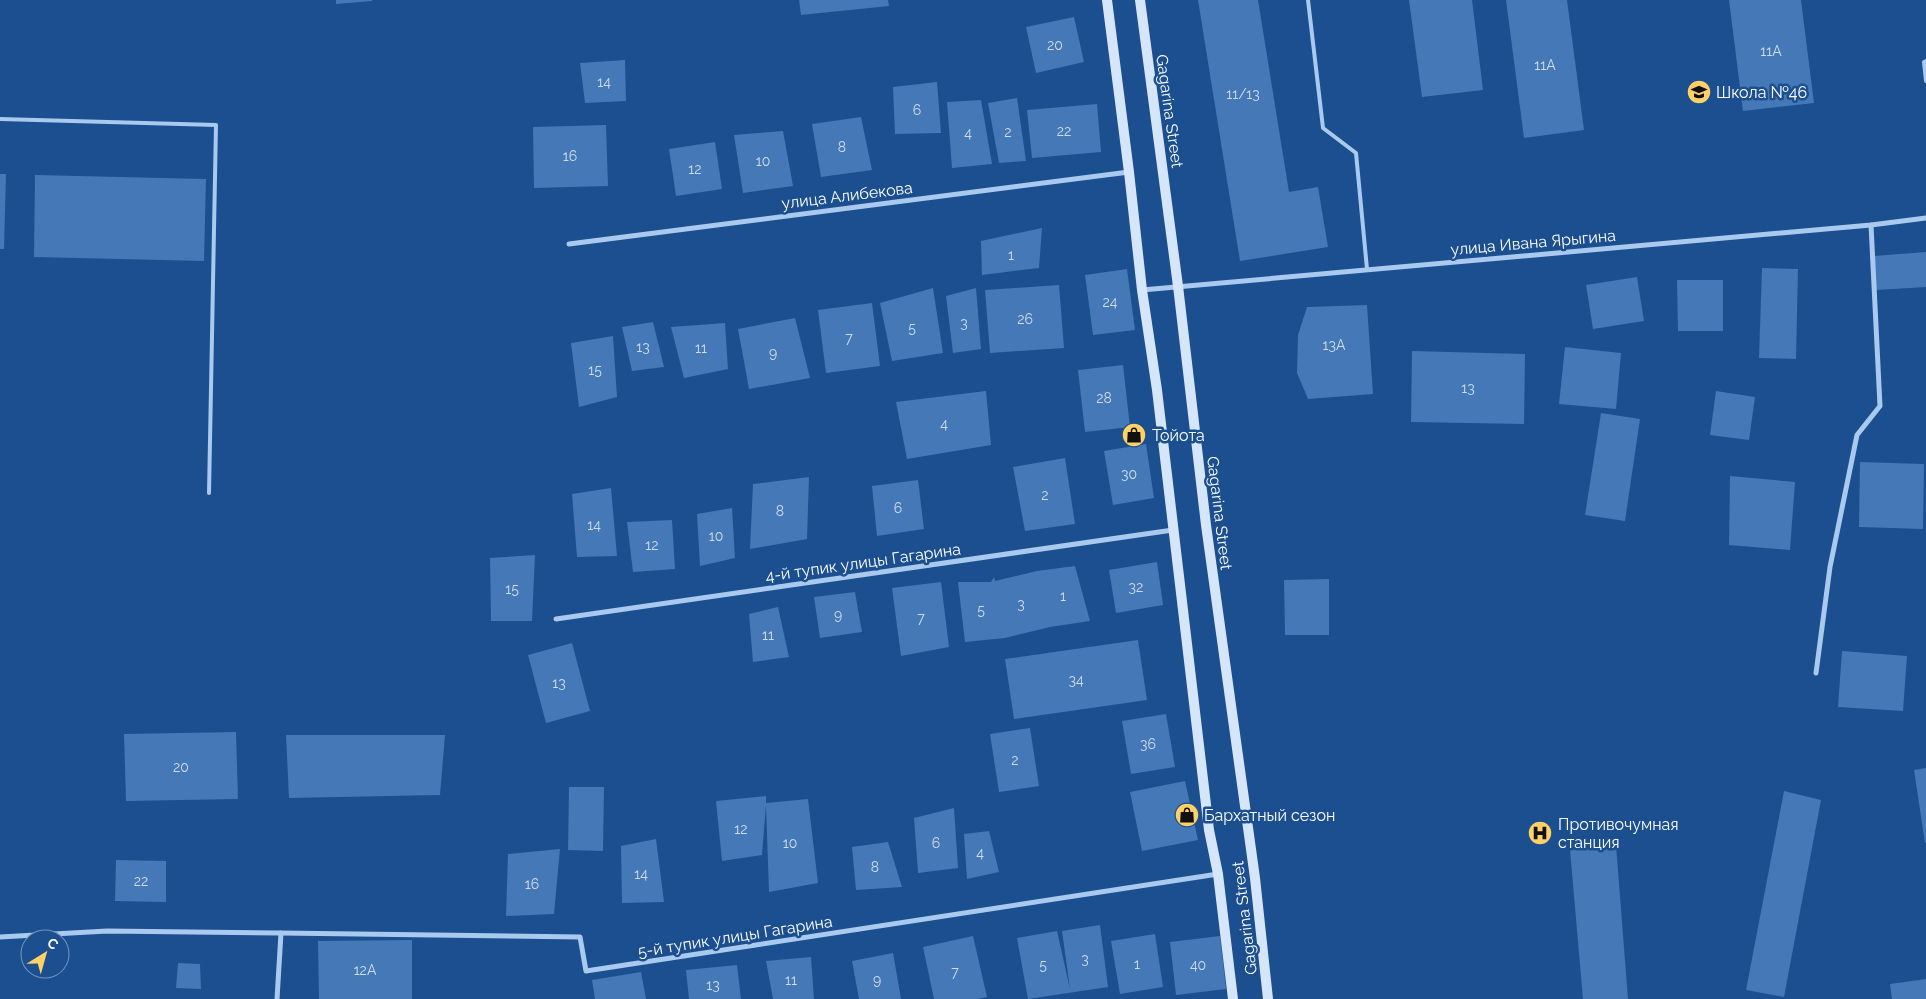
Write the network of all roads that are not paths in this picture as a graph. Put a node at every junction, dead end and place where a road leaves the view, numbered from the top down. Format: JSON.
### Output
{"nodes":[{"id":1,"x":1107,"y":0,"type":"edge"},
{"id":2,"x":1140,"y":0,"type":"edge"},
{"id":3,"x":1308,"y":0,"type":"edge"},
{"id":4,"x":1926,"y":61,"type":"edge"},
{"id":5,"x":1926,"y":81,"type":"edge"},
{"id":6,"x":0,"y":119,"type":"edge"},
{"id":7,"x":1129,"y":172,"type":"junction"},
{"id":8,"x":1926,"y":218,"type":"edge"},
{"id":9,"x":1871,"y":225,"type":"junction"},
{"id":10,"x":569,"y":244,"type":"dead end"},
{"id":11,"x":1367,"y":270,"type":"junction"},
{"id":12,"x":1178,"y":286,"type":"junction"},
{"id":13,"x":1142,"y":290,"type":"junction"},
{"id":14,"x":208,"y":493,"type":"dead end"},
{"id":15,"x":1173,"y":530,"type":"junction"},
{"id":16,"x":556,"y":619,"type":"dead end"},
{"id":17,"x":1816,"y":673,"type":"dead end"},
{"id":18,"x":1218,"y":874,"type":"junction"},
{"id":19,"x":282,"y":933,"type":"junction"},
{"id":20,"x":0,"y":937,"type":"edge"},
{"id":21,"x":278,"y":999,"type":"edge"},
{"id":22,"x":1233,"y":999,"type":"edge"},
{"id":23,"x":1268,"y":999,"type":"edge"}],
"edges":[{"from":1,"to":7,"type":"main road","name":"Gagarina Street"},
{"from":2,"to":12,"type":"main road","name":"Gagarina Street"},
{"from":3,"to":11,"type":"lane"},
{"from":4,"to":5,"type":"lane"},
{"from":6,"to":14,"type":"lane"},
{"from":7,"to":10,"type":"street","name":"улица Алибекова"},
{"from":7,"to":13,"type":"main road","name":"Gagarina Street"},
{"from":8,"to":9,"type":"street","name":"улица Ивана Ярыгина"},
{"from":9,"to":11,"type":"street","name":"улица Ивана Ярыгина"},
{"from":9,"to":17,"type":"street"},
{"from":11,"to":12,"type":"street","name":"улица Ивана Ярыгина"},
{"from":12,"to":13,"type":"street","name":"улица Ивана Ярыгина"},
{"from":12,"to":23,"type":"main road","name":"Gagarina Street"},
{"from":13,"to":15,"type":"main road","name":"Gagarina Street"},
{"from":15,"to":16,"type":"street","name":"4-й тупик улицы Гагарина"},
{"from":15,"to":18,"type":"main road","name":"Gagarina Street"},
{"from":18,"to":19,"type":"street","name":"5-й тупик улицы Гагарина"},
{"from":18,"to":22,"type":"main road","name":"Gagarina Street"},
{"from":19,"to":20,"type":"street"},
{"from":19,"to":21,"type":"street"}]}
